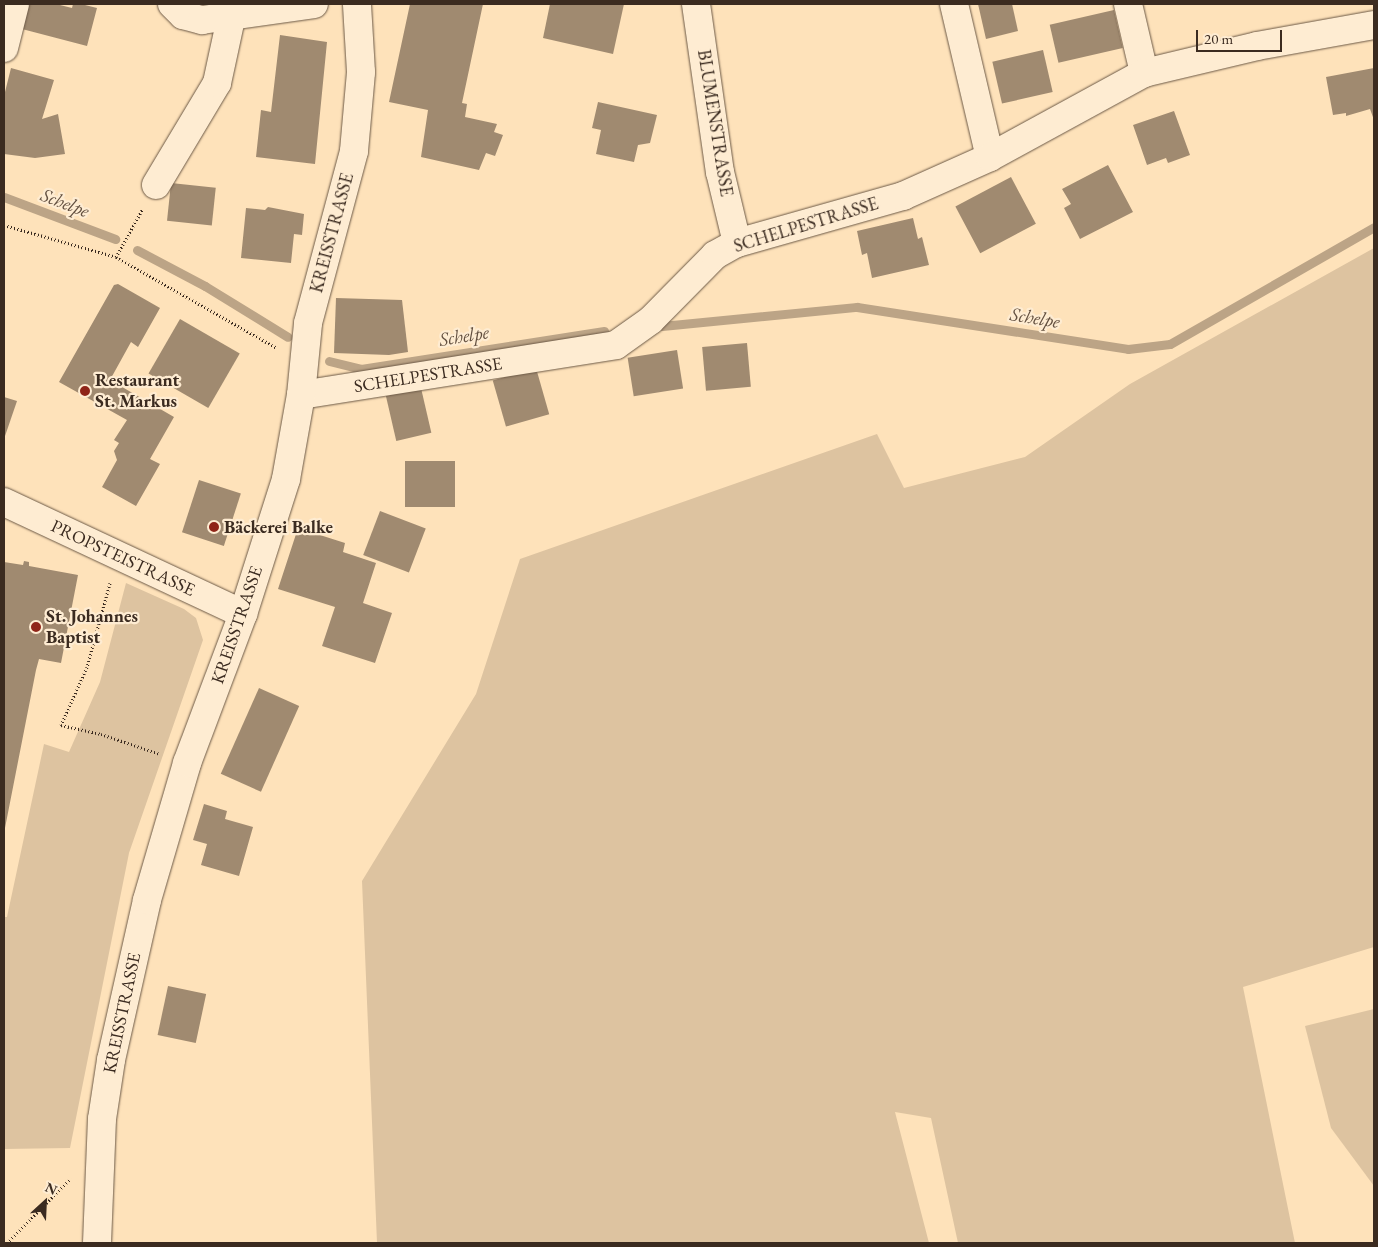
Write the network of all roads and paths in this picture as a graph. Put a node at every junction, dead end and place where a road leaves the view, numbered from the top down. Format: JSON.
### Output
{"nodes":[{"id":1,"x":15,"y":4,"type":"edge"},
{"id":2,"x":172,"y":4,"type":"edge"},
{"id":3,"x":314,"y":4,"type":"edge"},
{"id":4,"x":357,"y":4,"type":"edge"},
{"id":5,"x":696,"y":4,"type":"edge"},
{"id":6,"x":954,"y":4,"type":"edge"},
{"id":7,"x":1128,"y":4,"type":"edge"},
{"id":8,"x":231,"y":18,"type":"junction"},
{"id":9,"x":1374,"y":25,"type":"edge"},
{"id":10,"x":4,"y":48,"type":"edge"},
{"id":11,"x":1144,"y":73,"type":"junction"},
{"id":12,"x":990,"y":156,"type":"junction"},
{"id":13,"x":156,"y":185,"type":"joint"},
{"id":14,"x":4,"y":225,"type":"edge"},
{"id":15,"x":737,"y":242,"type":"junction"},
{"id":16,"x":116,"y":257,"type":"junction"},
{"id":17,"x":303,"y":363,"type":"junction"},
{"id":18,"x":301,"y":395,"type":"junction"},
{"id":19,"x":4,"y":502,"type":"edge"},
{"id":20,"x":119,"y":556,"type":"junction"},
{"id":21,"x":243,"y":614,"type":"junction"},
{"id":22,"x":187,"y":763,"type":"junction"},
{"id":23,"x":99,"y":1166,"type":"junction"},
{"id":24,"x":7,"y":1243,"type":"edge"},
{"id":25,"x":97,"y":1243,"type":"edge"}],
"edges":[{"from":1,"to":10,"type":"street"},
{"from":2,"to":8,"type":"street"},
{"from":3,"to":8,"type":"street"},
{"from":4,"to":17,"type":"street","name":"KREISSTRASSE"},
{"from":5,"to":15,"type":"street","name":"BLUMENSTRASSE"},
{"from":6,"to":12,"type":"street"},
{"from":7,"to":11,"type":"street"},
{"from":8,"to":13,"type":"street"},
{"from":9,"to":11,"type":"street","name":"SCHELPESTRASSE"},
{"from":11,"to":12,"type":"street","name":"SCHELPESTRASSE"},
{"from":12,"to":15,"type":"street","name":"SCHELPESTRASSE"},
{"from":13,"to":16,"type":"path"},
{"from":14,"to":16,"type":"path"},
{"from":15,"to":18,"type":"street","name":"SCHELPESTRASSE"},
{"from":16,"to":17,"type":"path"},
{"from":17,"to":18,"type":"street","name":"KREISSTRASSE"},
{"from":18,"to":21,"type":"street","name":"KREISSTRASSE"},
{"from":19,"to":20,"type":"street","name":"PROPSTEISTRASSE"},
{"from":20,"to":21,"type":"street","name":"PROPSTEISTRASSE"},
{"from":20,"to":22,"type":"path"},
{"from":21,"to":22,"type":"street","name":"KREISSTRASSE"},
{"from":22,"to":23,"type":"street","name":"KREISSTRASSE"},
{"from":23,"to":24,"type":"path"},
{"from":23,"to":25,"type":"street","name":"KREISSTRASSE"}]}
